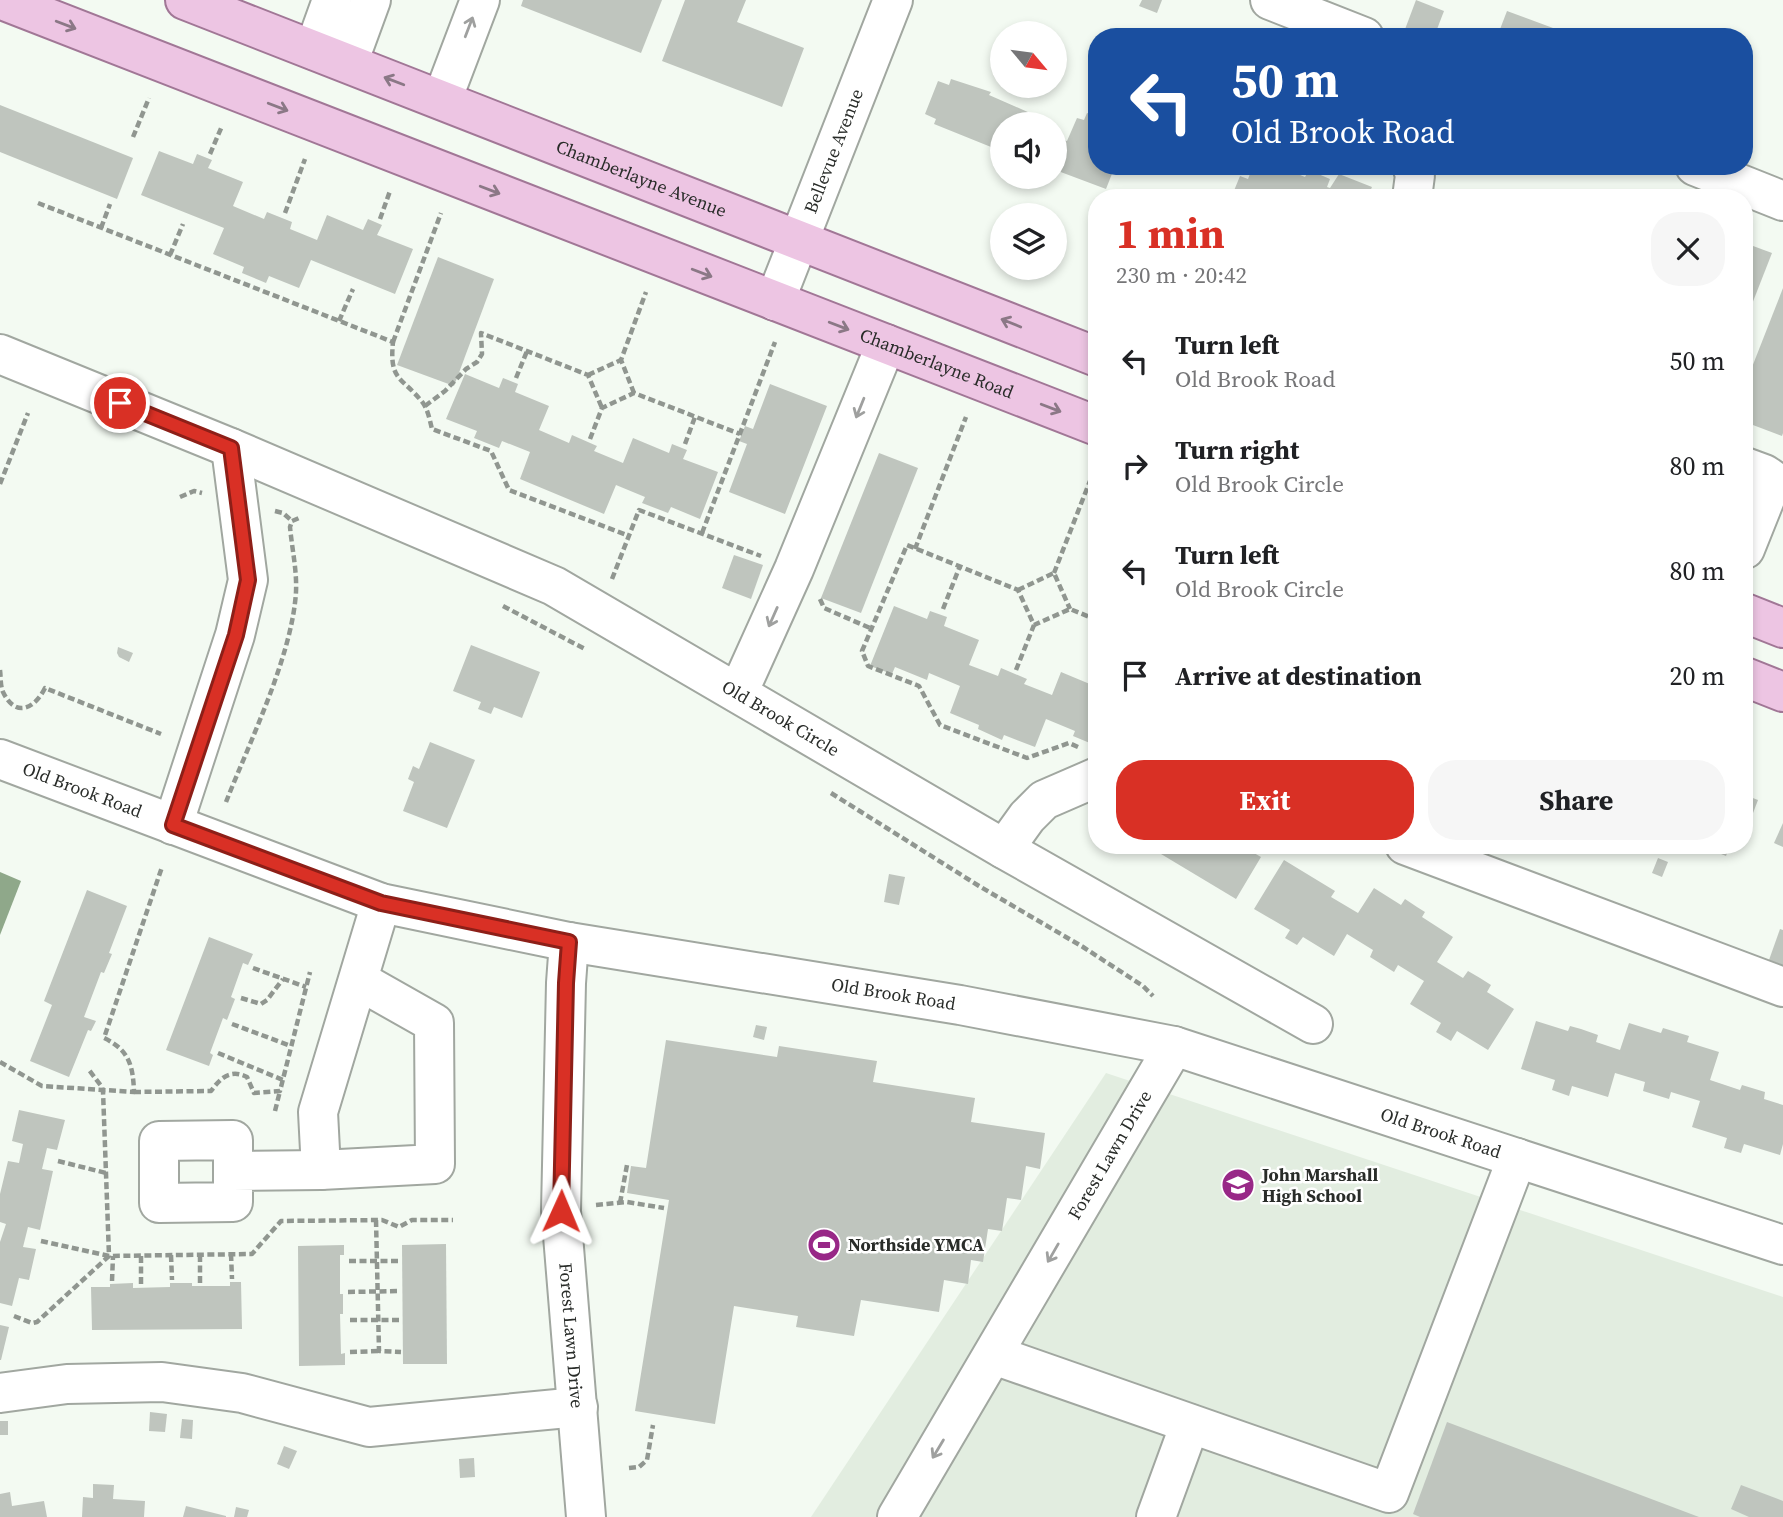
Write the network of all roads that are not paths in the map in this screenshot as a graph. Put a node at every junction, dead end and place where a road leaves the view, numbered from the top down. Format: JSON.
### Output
{"nodes":[{"id":1,"x":2,"y":0,"type":"edge"},
{"id":2,"x":185,"y":0,"type":"edge"},
{"id":3,"x":332,"y":0,"type":"edge"},
{"id":4,"x":372,"y":0,"type":"edge"},
{"id":5,"x":480,"y":0,"type":"edge"},
{"id":6,"x":893,"y":0,"type":"edge"},
{"id":7,"x":1270,"y":0,"type":"edge"},
{"id":8,"x":1341,"y":28,"type":"edge"},
{"id":9,"x":331,"y":57,"type":"junction"},
{"id":10,"x":442,"y":100,"type":"junction"},
{"id":11,"x":1718,"y":175,"type":"edge"},
{"id":12,"x":1753,"y":189,"type":"edge"},
{"id":13,"x":1753,"y":189,"type":"edge"},
{"id":14,"x":1783,"y":201,"type":"edge"},
{"id":15,"x":800,"y":239,"type":"junction"},
{"id":16,"x":775,"y":301,"type":"junction"},
{"id":17,"x":886,"y":344,"type":"junction"},
{"id":18,"x":1088,"y":353,"type":"edge"},
{"id":19,"x":0,"y":354,"type":"edge"},
{"id":20,"x":1088,"y":423,"type":"edge"},
{"id":21,"x":231,"y":448,"type":"junction"},
{"id":22,"x":1753,"y":470,"type":"edge"},
{"id":23,"x":1753,"y":529,"type":"edge"},
{"id":24,"x":1753,"y":615,"type":"edge"},
{"id":25,"x":1783,"y":628,"type":"edge"},
{"id":26,"x":1753,"y":680,"type":"edge"},
{"id":27,"x":1783,"y":692,"type":"edge"},
{"id":28,"x":738,"y":693,"type":"junction"},
{"id":29,"x":0,"y":760,"type":"edge"},
{"id":30,"x":1088,"y":768,"type":"edge"},
{"id":31,"x":173,"y":825,"type":"junction"},
{"id":32,"x":1004,"y":849,"type":"junction"},
{"id":33,"x":1429,"y":854,"type":"edge"},
{"id":34,"x":381,"y":903,"type":"junction"},
{"id":35,"x":569,"y":942,"type":"junction"},
{"id":36,"x":358,"y":980,"type":"junction"},
{"id":37,"x":1783,"y":987,"type":"edge"},
{"id":38,"x":1313,"y":1024,"type":"dead end"},
{"id":39,"x":1174,"y":1046,"type":"junction"},
{"id":40,"x":1517,"y":1158,"type":"junction"},
{"id":41,"x":321,"y":1170,"type":"junction"},
{"id":42,"x":233,"y":1171,"type":"dead end"},
{"id":43,"x":1783,"y":1245,"type":"edge"},
{"id":44,"x":994,"y":1355,"type":"junction"},
{"id":45,"x":0,"y":1393,"type":"edge"},
{"id":46,"x":578,"y":1407,"type":"junction"},
{"id":47,"x":1190,"y":1424,"type":"junction"},
{"id":48,"x":586,"y":1517,"type":"edge"},
{"id":49,"x":897,"y":1517,"type":"edge"},
{"id":50,"x":1156,"y":1517,"type":"edge"}],
"edges":[{"from":1,"to":16,"type":"main road","one_way":true},
{"from":2,"to":9,"type":"main road","name":"Chamberlayne Avenue"},
{"from":3,"to":9,"type":"street"},
{"from":4,"to":9,"type":"street"},
{"from":10,"to":5,"type":"street","one_way":true},
{"from":6,"to":15,"type":"street","name":"Bellevue Avenue"},
{"from":7,"to":8,"type":"street"},
{"from":10,"to":9,"type":"main road","name":"Chamberlayne Avenue","one_way":true},
{"from":10,"to":15,"type":"main road","name":"Chamberlayne Avenue"},
{"from":11,"to":12,"type":"street"},
{"from":13,"to":14,"type":"street"},
{"from":15,"to":16,"type":"street","name":"Bellevue Avenue"},
{"from":18,"to":15,"type":"main road","name":"Chamberlayne Avenue","one_way":true},
{"from":16,"to":17,"type":"main road","name":"Chamberlayne Road","one_way":true},
{"from":17,"to":20,"type":"main road","name":"Chamberlayne Road","one_way":true},
{"from":17,"to":28,"type":"street","one_way":true},
{"from":19,"to":21,"type":"street","name":"Old Brook Circle"},
{"from":21,"to":28,"type":"street","name":"Old Brook Circle"},
{"from":21,"to":31,"type":"street"},
{"from":22,"to":23,"type":"street"},
{"from":24,"to":25,"type":"main road"},
{"from":26,"to":27,"type":"main road"},
{"from":28,"to":32,"type":"street","name":"Old Brook Circle"},
{"from":29,"to":31,"type":"street","name":"Old Brook Road"},
{"from":30,"to":32,"type":"street"},
{"from":31,"to":34,"type":"street","name":"Old Brook Road"},
{"from":32,"to":38,"type":"street","name":"Old Brook Circle"},
{"from":33,"to":37,"type":"street"},
{"from":34,"to":35,"type":"street","name":"Old Brook Road"},
{"from":34,"to":36,"type":"street"},
{"from":35,"to":39,"type":"street","name":"Old Brook Road"},
{"from":35,"to":46,"type":"street","name":"Forest Lawn Drive"},
{"from":36,"to":41,"type":"street"},
{"from":36,"to":41,"type":"street"},
{"from":39,"to":40,"type":"street","name":"Old Brook Road"},
{"from":39,"to":44,"type":"street","name":"Forest Lawn Drive","one_way":true},
{"from":40,"to":43,"type":"street","name":"Old Brook Road"},
{"from":40,"to":47,"type":"street"},
{"from":41,"to":42,"type":"street"},
{"from":44,"to":47,"type":"street"},
{"from":44,"to":49,"type":"street","name":"Forest Lawn Drive","one_way":true},
{"from":45,"to":46,"type":"street"},
{"from":46,"to":48,"type":"street","name":"Forest Lawn Drive"},
{"from":47,"to":50,"type":"street"}]}
